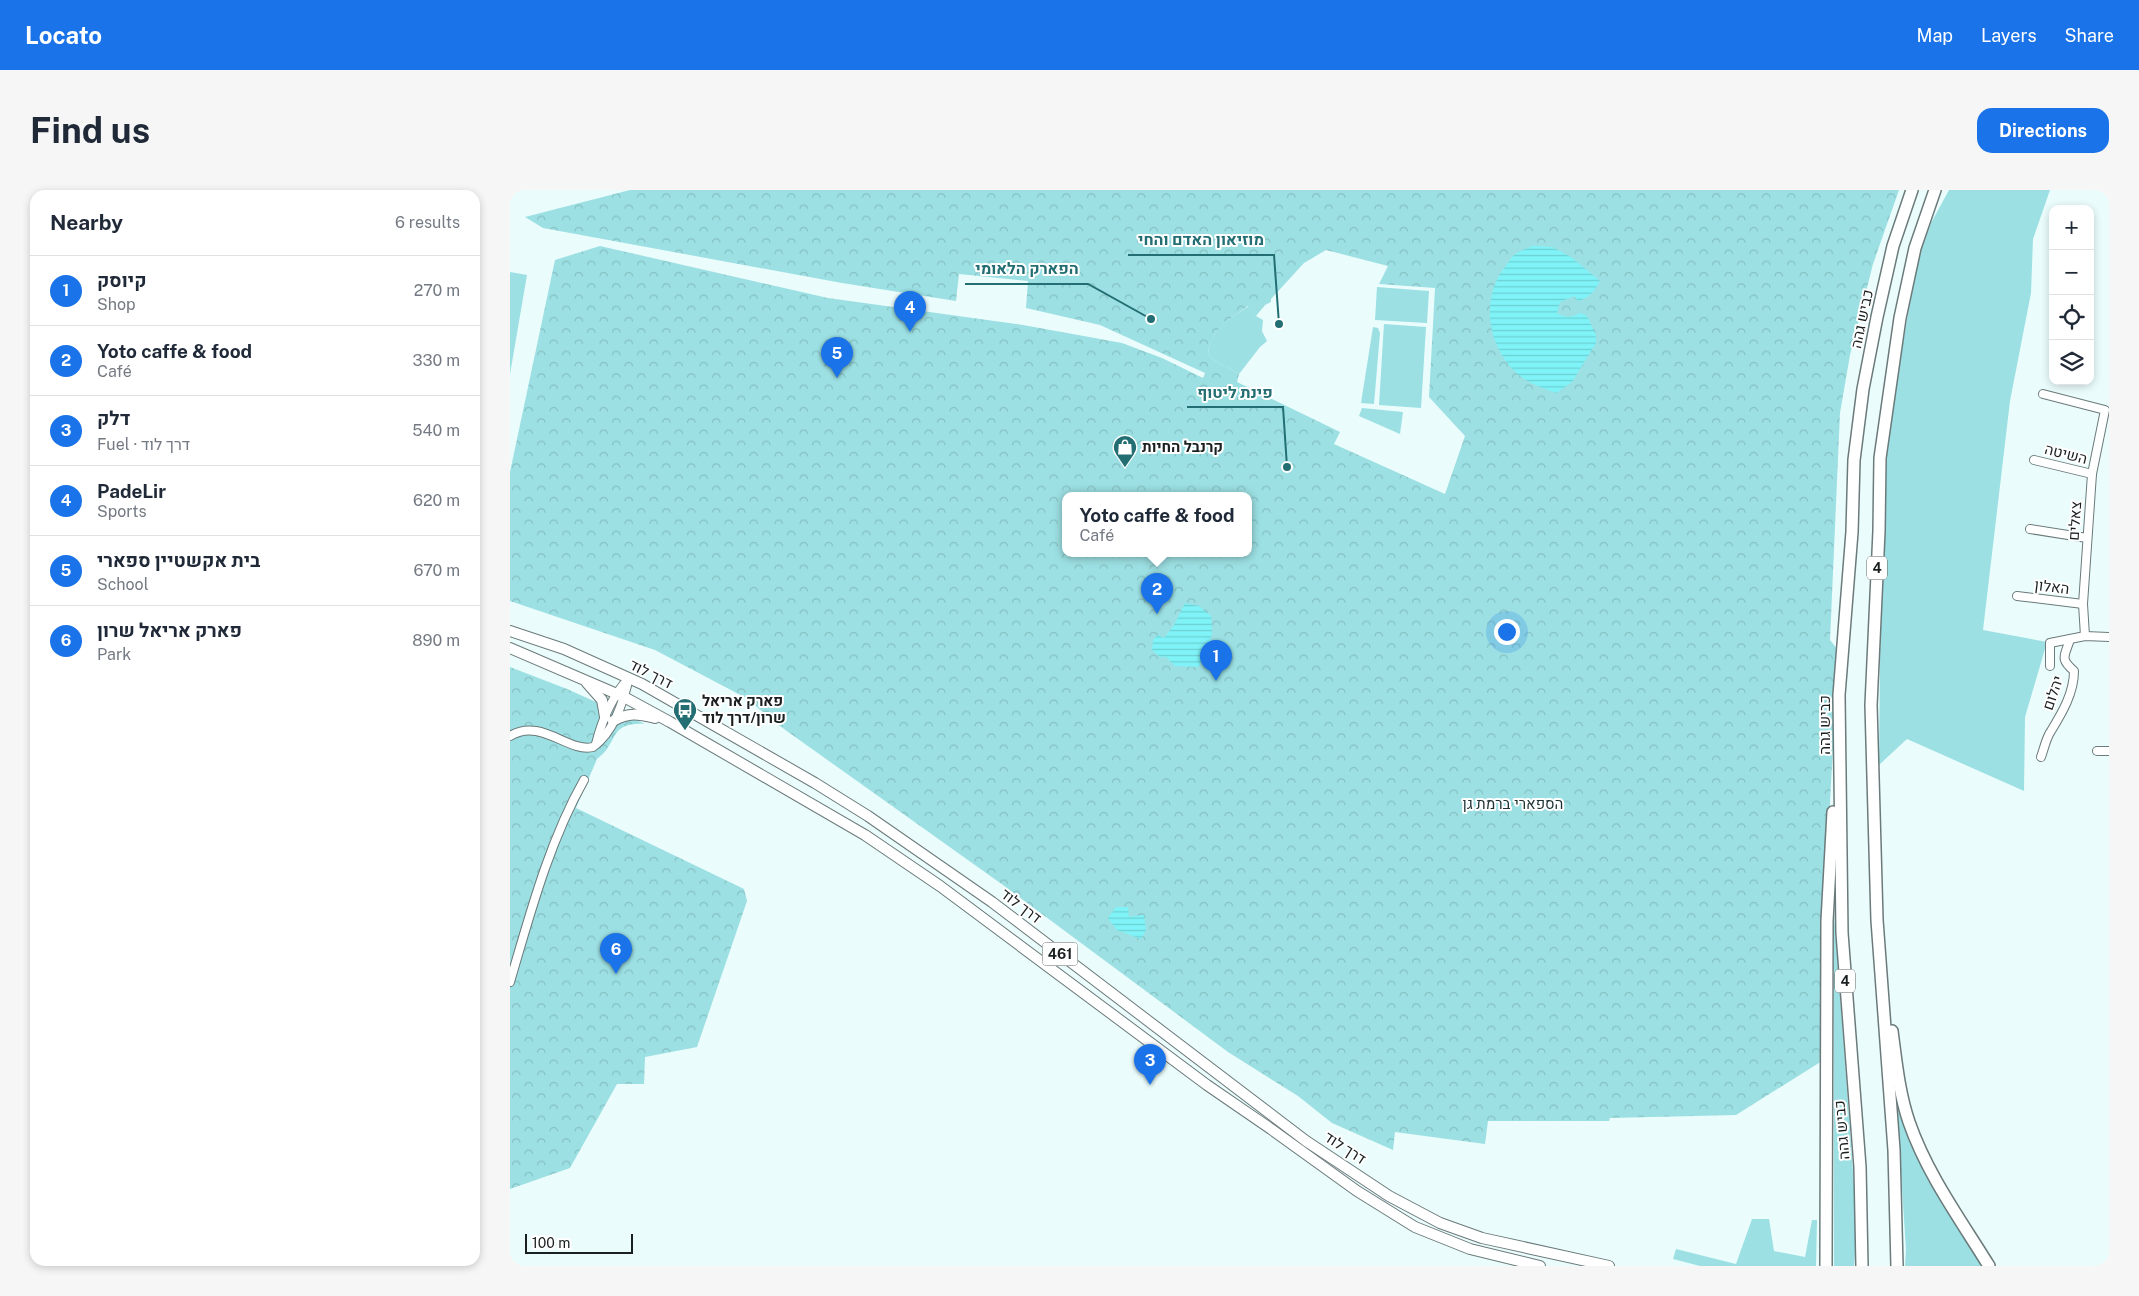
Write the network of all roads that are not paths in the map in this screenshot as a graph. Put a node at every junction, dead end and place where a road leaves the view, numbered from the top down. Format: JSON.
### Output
{"nodes":[{"id":1,"x":1912,"y":190,"type":"edge"},
{"id":2,"x":1935,"y":190,"type":"edge"},
{"id":3,"x":1942,"y":190,"type":"edge"},
{"id":4,"x":1925,"y":220,"type":"junction"},
{"id":5,"x":2043,"y":394,"type":"dead end"},
{"id":6,"x":2034,"y":460,"type":"dead end"},
{"id":7,"x":2092,"y":474,"type":"junction"},
{"id":8,"x":2030,"y":529,"type":"dead end"},
{"id":9,"x":2087,"y":538,"type":"junction"},
{"id":10,"x":2017,"y":596,"type":"dead end"},
{"id":11,"x":2083,"y":604,"type":"junction"},
{"id":12,"x":510,"y":630,"type":"edge"},
{"id":13,"x":2085,"y":636,"type":"junction"},
{"id":14,"x":2109,"y":638,"type":"edge"},
{"id":15,"x":2070,"y":639,"type":"junction"},
{"id":16,"x":510,"y":648,"type":"edge"},
{"id":17,"x":2050,"y":666,"type":"dead end"},
{"id":18,"x":581,"y":678,"type":"junction"},
{"id":19,"x":628,"y":678,"type":"junction"},
{"id":20,"x":619,"y":695,"type":"junction"},
{"id":21,"x":1839,"y":696,"type":"junction"},
{"id":22,"x":609,"y":719,"type":"junction"},
{"id":23,"x":670,"y":722,"type":"junction"},
{"id":24,"x":510,"y":736,"type":"edge"},
{"id":25,"x":2097,"y":751,"type":"dead end"},
{"id":26,"x":2109,"y":751,"type":"edge"},
{"id":27,"x":2041,"y":757,"type":"dead end"},
{"id":28,"x":584,"y":780,"type":"dead end"},
{"id":29,"x":1877,"y":920,"type":"junction"},
{"id":30,"x":510,"y":982,"type":"edge"},
{"id":31,"x":1827,"y":1165,"type":"junction"},
{"id":32,"x":1540,"y":1266,"type":"edge"},
{"id":33,"x":1610,"y":1266,"type":"edge"},
{"id":34,"x":1822,"y":1266,"type":"edge"},
{"id":35,"x":1826,"y":1266,"type":"edge"},
{"id":36,"x":1862,"y":1266,"type":"edge"},
{"id":37,"x":1897,"y":1266,"type":"edge"},
{"id":38,"x":1989,"y":1266,"type":"edge"}],
"edges":[{"from":1,"to":21,"type":"highway","name":"כביש גהה","number":"4"},
{"from":2,"to":4,"type":"highway","number":"4"},
{"from":3,"to":4,"type":"highway"},
{"from":4,"to":29,"type":"highway","number":"4"},
{"from":5,"to":7,"type":"street","name":"צאלים"},
{"from":6,"to":7,"type":"street","name":"השיטה"},
{"from":7,"to":9,"type":"street","name":"צאלים"},
{"from":8,"to":9,"type":"street"},
{"from":9,"to":11,"type":"street","name":"צאלים"},
{"from":10,"to":11,"type":"street","name":"האלון"},
{"from":11,"to":13,"type":"street","name":"צאלים"},
{"from":12,"to":19,"type":"main road","name":"דרך לוד","number":"461"},
{"from":13,"to":14,"type":"street"},
{"from":13,"to":15,"type":"street"},
{"from":15,"to":17,"type":"street"},
{"from":15,"to":27,"type":"street","name":"יהלום"},
{"from":16,"to":18,"type":"main road","name":"דרך לוד","number":"461"},
{"from":18,"to":20,"type":"main road","name":"דרך לוד","number":"461"},
{"from":18,"to":22,"type":"main road"},
{"from":19,"to":20,"type":"street"},
{"from":19,"to":33,"type":"main road","name":"דרך לוד","number":"461"},
{"from":20,"to":22,"type":"street"},
{"from":20,"to":23,"type":"main road","name":"דרך לוד","number":"461"},
{"from":21,"to":31,"type":"highway"},
{"from":21,"to":36,"type":"highway","name":"כביש גהה","number":"4"},
{"from":22,"to":23,"type":"main road"},
{"from":22,"to":24,"type":"street"},
{"from":23,"to":32,"type":"main road","name":"דרך לוד","number":"461"},
{"from":25,"to":26,"type":"street"},
{"from":28,"to":30,"type":"street"},
{"from":29,"to":37,"type":"highway","number":"4"},
{"from":29,"to":38,"type":"highway"},
{"from":31,"to":34,"type":"highway"},
{"from":31,"to":35,"type":"highway"}]}
